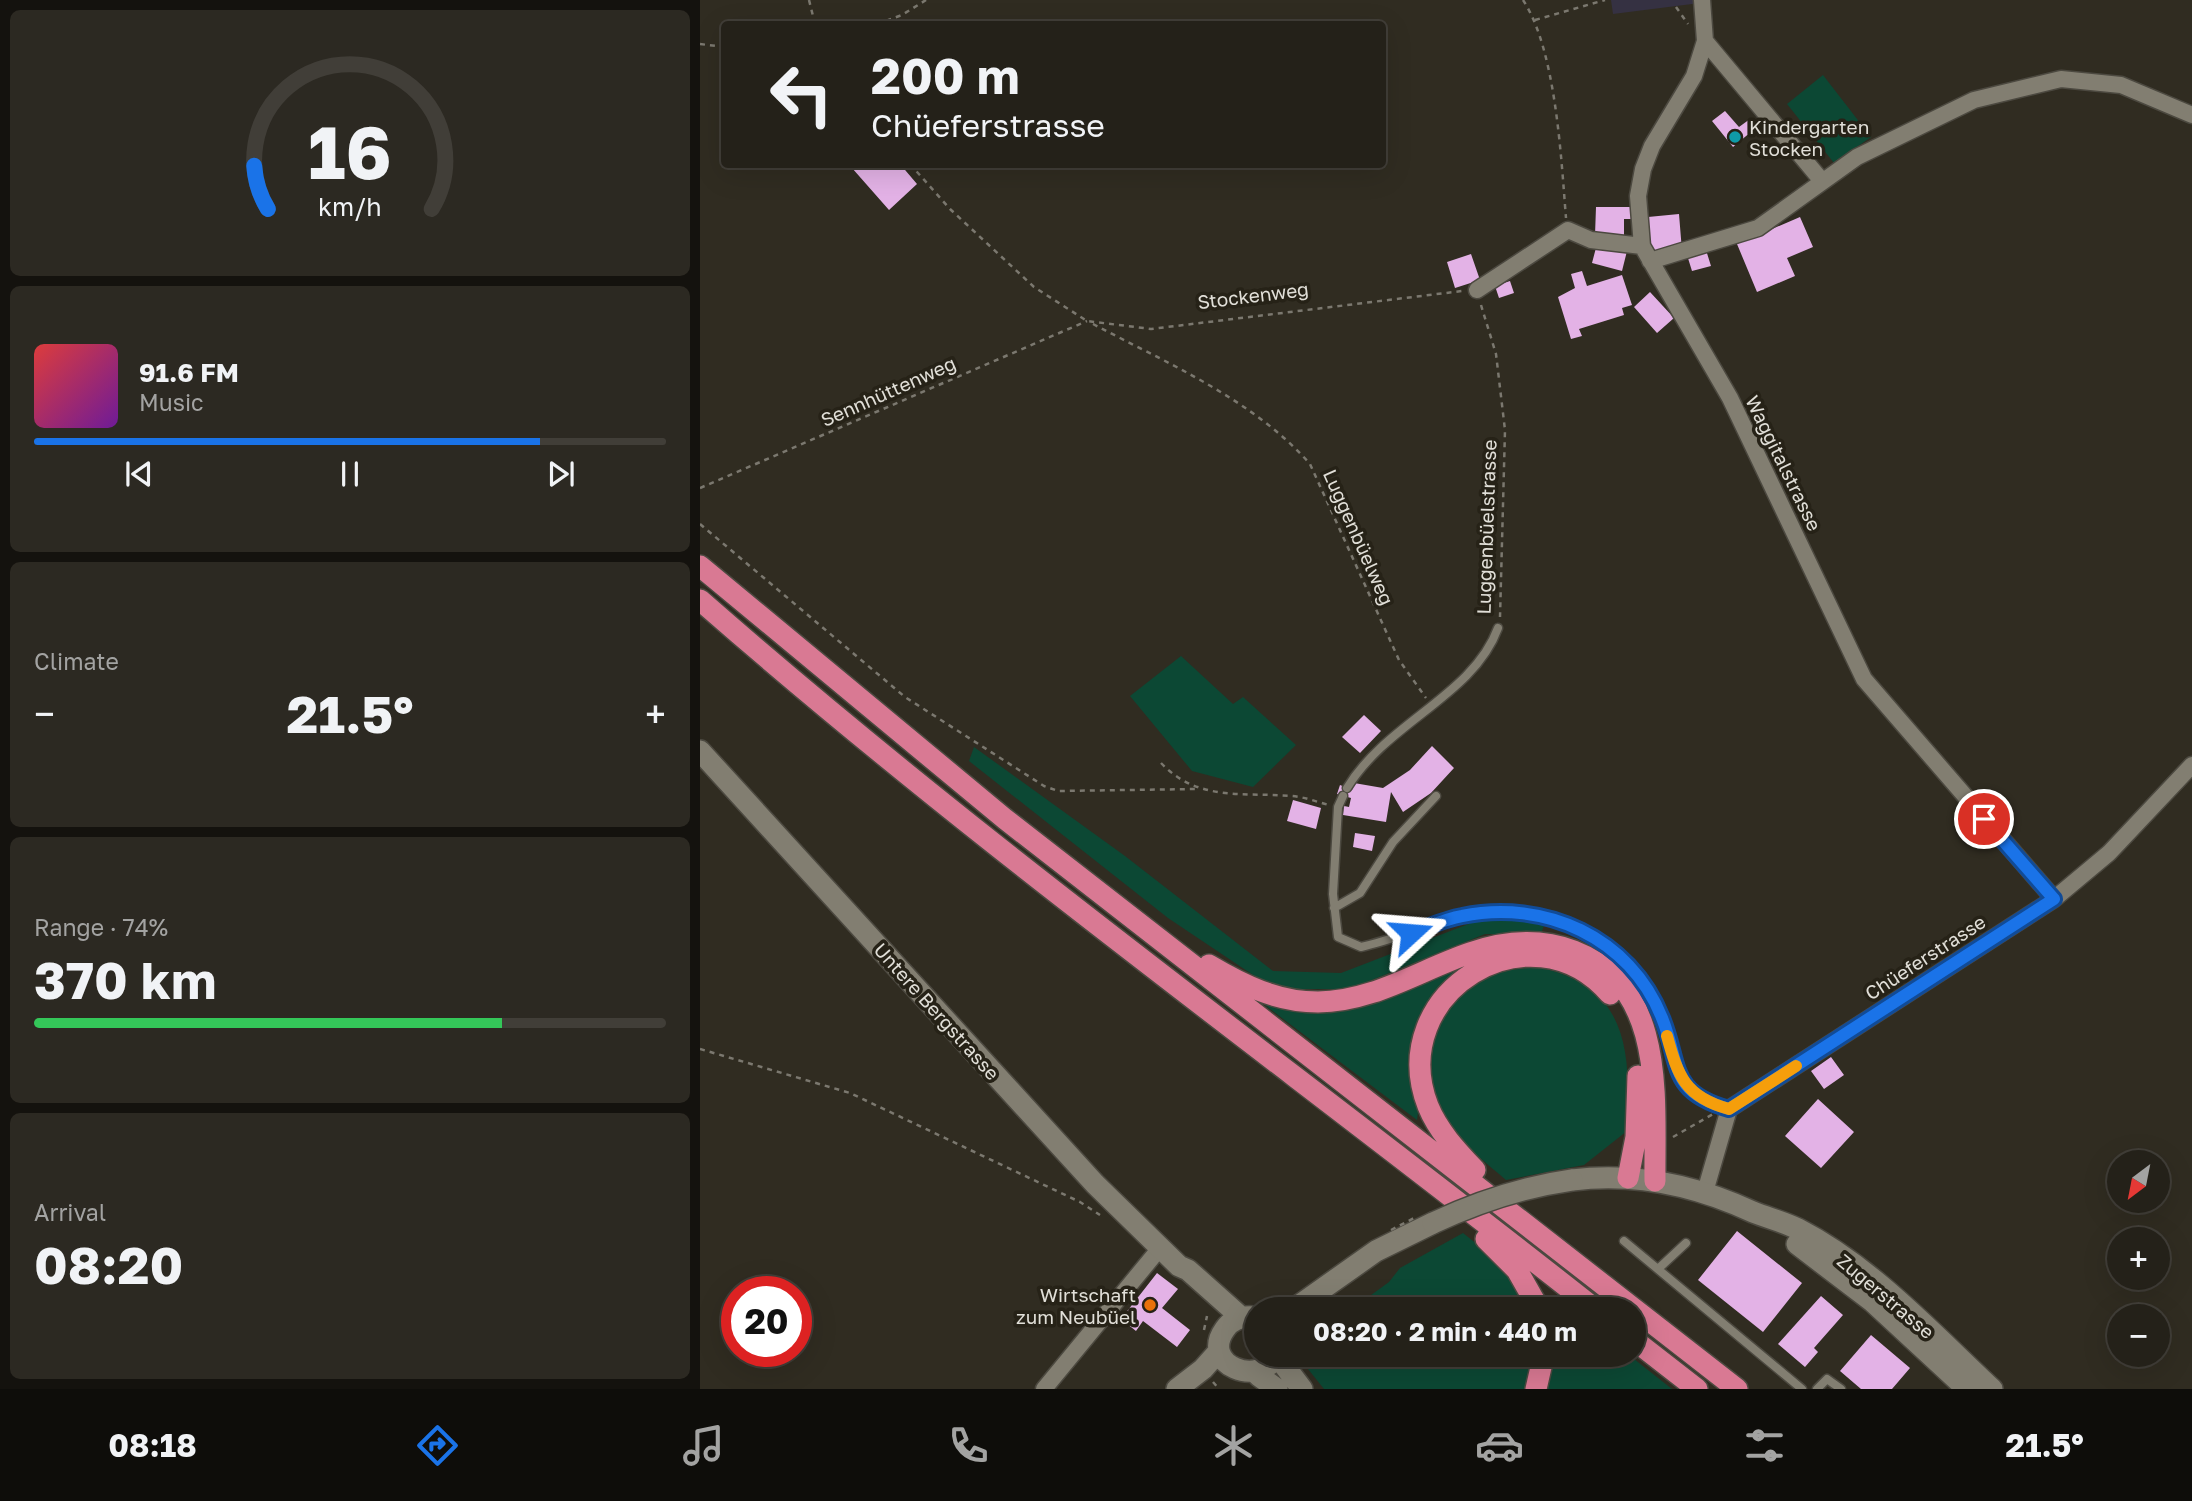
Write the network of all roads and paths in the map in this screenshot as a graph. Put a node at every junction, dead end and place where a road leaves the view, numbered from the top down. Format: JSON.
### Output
{"nodes":[{"id":1,"x":809,"y":0,"type":"edge"},
{"id":2,"x":926,"y":0,"type":"edge"},
{"id":3,"x":1522,"y":0,"type":"edge"},
{"id":4,"x":1605,"y":0,"type":"edge"},
{"id":5,"x":1702,"y":0,"type":"edge"},
{"id":6,"x":1535,"y":20,"type":"junction"},
{"id":7,"x":814,"y":21,"type":"edge"},
{"id":8,"x":885,"y":21,"type":"edge"},
{"id":9,"x":1705,"y":41,"type":"junction"},
{"id":10,"x":700,"y":44,"type":"edge"},
{"id":11,"x":721,"y":47,"type":"edge"},
{"id":12,"x":2192,"y":115,"type":"edge"},
{"id":13,"x":914,"y":168,"type":"edge"},
{"id":14,"x":1822,"y":181,"type":"junction"},
{"id":15,"x":1567,"y":230,"type":"junction"},
{"id":16,"x":1642,"y":246,"type":"junction"},
{"id":17,"x":1650,"y":261,"type":"junction"},
{"id":18,"x":1477,"y":290,"type":"junction"},
{"id":19,"x":1087,"y":321,"type":"junction"},
{"id":20,"x":700,"y":488,"type":"edge"},
{"id":21,"x":700,"y":524,"type":"edge"},
{"id":22,"x":700,"y":566,"type":"edge"},
{"id":23,"x":700,"y":600,"type":"edge"},
{"id":24,"x":1498,"y":628,"type":"joint"},
{"id":25,"x":1427,"y":707,"type":"junction"},
{"id":26,"x":700,"y":751,"type":"edge"},
{"id":27,"x":1161,"y":763,"type":"dead end"},
{"id":28,"x":2192,"y":765,"type":"edge"},
{"id":29,"x":1197,"y":789,"type":"junction"},
{"id":30,"x":1436,"y":796,"type":"dead end"},
{"id":31,"x":1338,"y":807,"type":"junction"},
{"id":32,"x":2054,"y":899,"type":"junction"},
{"id":33,"x":1334,"y":908,"type":"junction"},
{"id":34,"x":1143,"y":927,"type":"junction"},
{"id":35,"x":700,"y":1049,"type":"edge"},
{"id":36,"x":1729,"y":1109,"type":"junction"},
{"id":37,"x":1342,"y":1114,"type":"junction"},
{"id":38,"x":1669,"y":1138,"type":"dead end"},
{"id":39,"x":1628,"y":1178,"type":"junction"},
{"id":40,"x":1655,"y":1181,"type":"junction"},
{"id":41,"x":1705,"y":1192,"type":"junction"},
{"id":42,"x":1101,"y":1216,"type":"dead end"},
{"id":43,"x":1522,"y":1220,"type":"junction"},
{"id":44,"x":1403,"y":1240,"type":"junction"},
{"id":45,"x":1624,"y":1241,"type":"dead end"},
{"id":46,"x":1686,"y":1243,"type":"dead end"},
{"id":47,"x":1160,"y":1248,"type":"junction"},
{"id":48,"x":1179,"y":1266,"type":"junction"},
{"id":49,"x":1658,"y":1269,"type":"junction"},
{"id":50,"x":1311,"y":1297,"type":"edge"},
{"id":51,"x":1336,"y":1297,"type":"edge"},
{"id":52,"x":1533,"y":1297,"type":"edge"},
{"id":53,"x":1579,"y":1297,"type":"edge"},
{"id":54,"x":1244,"y":1314,"type":"edge"},
{"id":55,"x":1244,"y":1319,"type":"edge"},
{"id":56,"x":1221,"y":1342,"type":"junction"},
{"id":57,"x":1646,"y":1349,"type":"edge"},
{"id":58,"x":1271,"y":1367,"type":"edge"},
{"id":59,"x":1286,"y":1367,"type":"edge"},
{"id":60,"x":1541,"y":1367,"type":"edge"},
{"id":61,"x":1232,"y":1372,"type":"junction"},
{"id":62,"x":1258,"y":1376,"type":"junction"},
{"id":63,"x":1960,"y":1381,"type":"edge"},
{"id":64,"x":1044,"y":1389,"type":"edge"},
{"id":65,"x":1177,"y":1389,"type":"edge"},
{"id":66,"x":1201,"y":1389,"type":"edge"},
{"id":67,"x":1277,"y":1389,"type":"edge"},
{"id":68,"x":1303,"y":1389,"type":"edge"},
{"id":69,"x":1536,"y":1389,"type":"edge"},
{"id":70,"x":1696,"y":1389,"type":"edge"},
{"id":71,"x":1737,"y":1389,"type":"edge"},
{"id":72,"x":1802,"y":1389,"type":"edge"},
{"id":73,"x":1817,"y":1389,"type":"edge"},
{"id":74,"x":1840,"y":1389,"type":"edge"},
{"id":75,"x":1992,"y":1389,"type":"edge"}],
"edges":[{"from":1,"to":7,"type":"path"},
{"from":2,"to":8,"type":"path"},
{"from":3,"to":6,"type":"path"},
{"from":4,"to":6,"type":"path"},
{"from":5,"to":9,"type":"street","name":"Waggitalstrasse"},
{"from":6,"to":15,"type":"path"},
{"from":9,"to":14,"type":"street"},
{"from":9,"to":16,"type":"street","name":"Waggitalstrasse"},
{"from":10,"to":11,"type":"path"},
{"from":12,"to":14,"type":"street"},
{"from":13,"to":19,"type":"path","name":"Stockenweg"},
{"from":14,"to":17,"type":"street"},
{"from":15,"to":16,"type":"street"},
{"from":15,"to":18,"type":"street"},
{"from":16,"to":17,"type":"street","name":"Waggitalstrasse"},
{"from":17,"to":32,"type":"street","name":"Waggitalstrasse"},
{"from":18,"to":19,"type":"path","name":"Stockenweg"},
{"from":18,"to":24,"type":"path","name":"Luggenbüelstrasse"},
{"from":19,"to":20,"type":"path","name":"Sennhüttenweg"},
{"from":19,"to":25,"type":"path","name":"Luggenbüelweg"},
{"from":21,"to":29,"type":"path"},
{"from":22,"to":34,"type":"highway"},
{"from":23,"to":37,"type":"highway"},
{"from":24,"to":25,"type":"lane","name":"Luggenbüelstrasse"},
{"from":25,"to":31,"type":"lane","name":"Luggenbüelstrasse"},
{"from":26,"to":47,"type":"main road","name":"Untere Bergstrasse"},
{"from":27,"to":29,"type":"path"},
{"from":28,"to":32,"type":"street","name":"Chüeferstrasse"},
{"from":29,"to":31,"type":"path"},
{"from":30,"to":33,"type":"lane"},
{"from":31,"to":33,"type":"lane","name":"Luggenbüelstrasse"},
{"from":32,"to":36,"type":"street","name":"Chüeferstrasse"},
{"from":33,"to":36,"type":"lane","name":"Luggenbüelstrasse"},
{"from":34,"to":40,"type":"highway"},
{"from":34,"to":43,"type":"highway"},
{"from":35,"to":42,"type":"path"},
{"from":36,"to":38,"type":"path"},
{"from":36,"to":41,"type":"street"},
{"from":37,"to":52,"type":"highway"},
{"from":37,"to":53,"type":"highway"},
{"from":39,"to":40,"type":"main road","name":"Zugerstrasse"},
{"from":39,"to":43,"type":"highway"},
{"from":39,"to":44,"type":"main road","name":"Zugerstrasse","bridge":true},
{"from":40,"to":41,"type":"main road","name":"Zugerstrasse"},
{"from":41,"to":63,"type":"main road","name":"Zugerstrasse"},
{"from":43,"to":71,"type":"highway"},
{"from":44,"to":50,"type":"main road","name":"Zugerstrasse"},
{"from":44,"to":51,"type":"main road","name":"Zugerstrasse"},
{"from":45,"to":49,"type":"lane"},
{"from":46,"to":49,"type":"lane"},
{"from":47,"to":48,"type":"main road","name":"Untere Bergstrasse"},
{"from":47,"to":64,"type":"street"},
{"from":48,"to":54,"type":"main road","name":"Untere Bergstrasse"},
{"from":48,"to":56,"type":"main road","name":"Untere Bergstrasse"},
{"from":49,"to":72,"type":"lane"},
{"from":55,"to":56,"type":"main road"},
{"from":56,"to":61,"type":"main road","name":"Untere Bergstrasse"},
{"from":56,"to":65,"type":"main road"},
{"from":57,"to":70,"type":"highway"},
{"from":58,"to":62,"type":"main road"},
{"from":59,"to":68,"type":"main road"},
{"from":60,"to":69,"type":"highway"},
{"from":61,"to":62,"type":"main road"},
{"from":61,"to":66,"type":"main road"},
{"from":62,"to":67,"type":"main road"},
{"from":63,"to":75,"type":"main road","name":"Zugerstrasse"},
{"from":73,"to":74,"type":"lane"}]}
